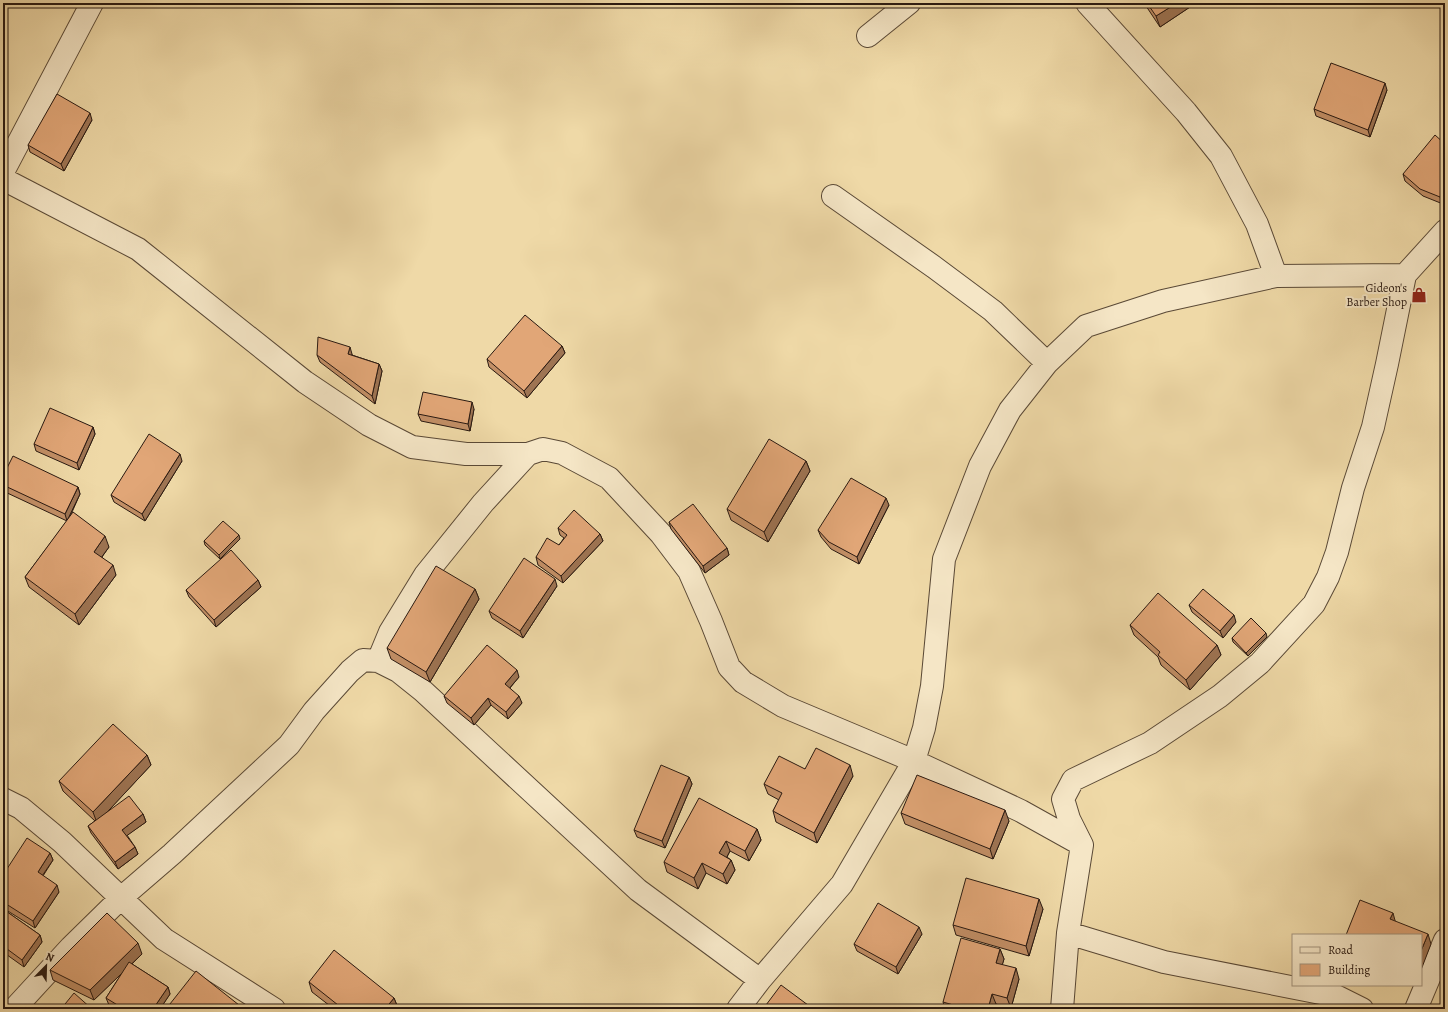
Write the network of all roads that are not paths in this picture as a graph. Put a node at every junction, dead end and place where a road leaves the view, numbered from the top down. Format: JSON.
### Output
{"nodes":[{"id":1,"x":92,"y":3,"type":"edge"},
{"id":2,"x":909,"y":3,"type":"edge"},
{"id":3,"x":1086,"y":3,"type":"edge"},
{"id":4,"x":868,"y":36,"type":"dead end"},
{"id":5,"x":3,"y":172,"type":"edge"},
{"id":6,"x":3,"y":179,"type":"edge"},
{"id":7,"x":833,"y":196,"type":"dead end"},
{"id":8,"x":1445,"y":230,"type":"edge"},
{"id":9,"x":1405,"y":275,"type":"junction"},
{"id":10,"x":1276,"y":276,"type":"junction"},
{"id":11,"x":1047,"y":363,"type":"junction"},
{"id":12,"x":528,"y":454,"type":"junction"},
{"id":13,"x":378,"y":661,"type":"junction"},
{"id":14,"x":914,"y":761,"type":"junction"},
{"id":15,"x":3,"y":799,"type":"edge"},
{"id":16,"x":1082,"y":845,"type":"junction"},
{"id":17,"x":121,"y":898,"type":"junction"},
{"id":18,"x":1068,"y":933,"type":"junction"},
{"id":19,"x":1445,"y":940,"type":"edge"},
{"id":20,"x":760,"y":980,"type":"junction"},
{"id":21,"x":14,"y":1009,"type":"edge"},
{"id":22,"x":274,"y":1009,"type":"edge"},
{"id":23,"x":738,"y":1009,"type":"edge"},
{"id":24,"x":1062,"y":1009,"type":"edge"},
{"id":25,"x":1362,"y":1009,"type":"edge"},
{"id":26,"x":1416,"y":1009,"type":"edge"}],
"edges":[{"from":1,"to":5,"type":"street"},
{"from":2,"to":4,"type":"street"},
{"from":3,"to":10,"type":"street"},
{"from":6,"to":12,"type":"street"},
{"from":7,"to":11,"type":"street"},
{"from":8,"to":9,"type":"street"},
{"from":9,"to":10,"type":"street"},
{"from":9,"to":16,"type":"street"},
{"from":10,"to":11,"type":"street"},
{"from":11,"to":14,"type":"street"},
{"from":12,"to":13,"type":"street"},
{"from":12,"to":14,"type":"street"},
{"from":13,"to":17,"type":"street"},
{"from":13,"to":20,"type":"street"},
{"from":14,"to":16,"type":"street"},
{"from":14,"to":20,"type":"street"},
{"from":15,"to":17,"type":"street"},
{"from":16,"to":18,"type":"street"},
{"from":17,"to":21,"type":"street"},
{"from":17,"to":22,"type":"street"},
{"from":18,"to":24,"type":"street"},
{"from":18,"to":25,"type":"street"},
{"from":19,"to":26,"type":"street"},
{"from":20,"to":23,"type":"street"}]}
